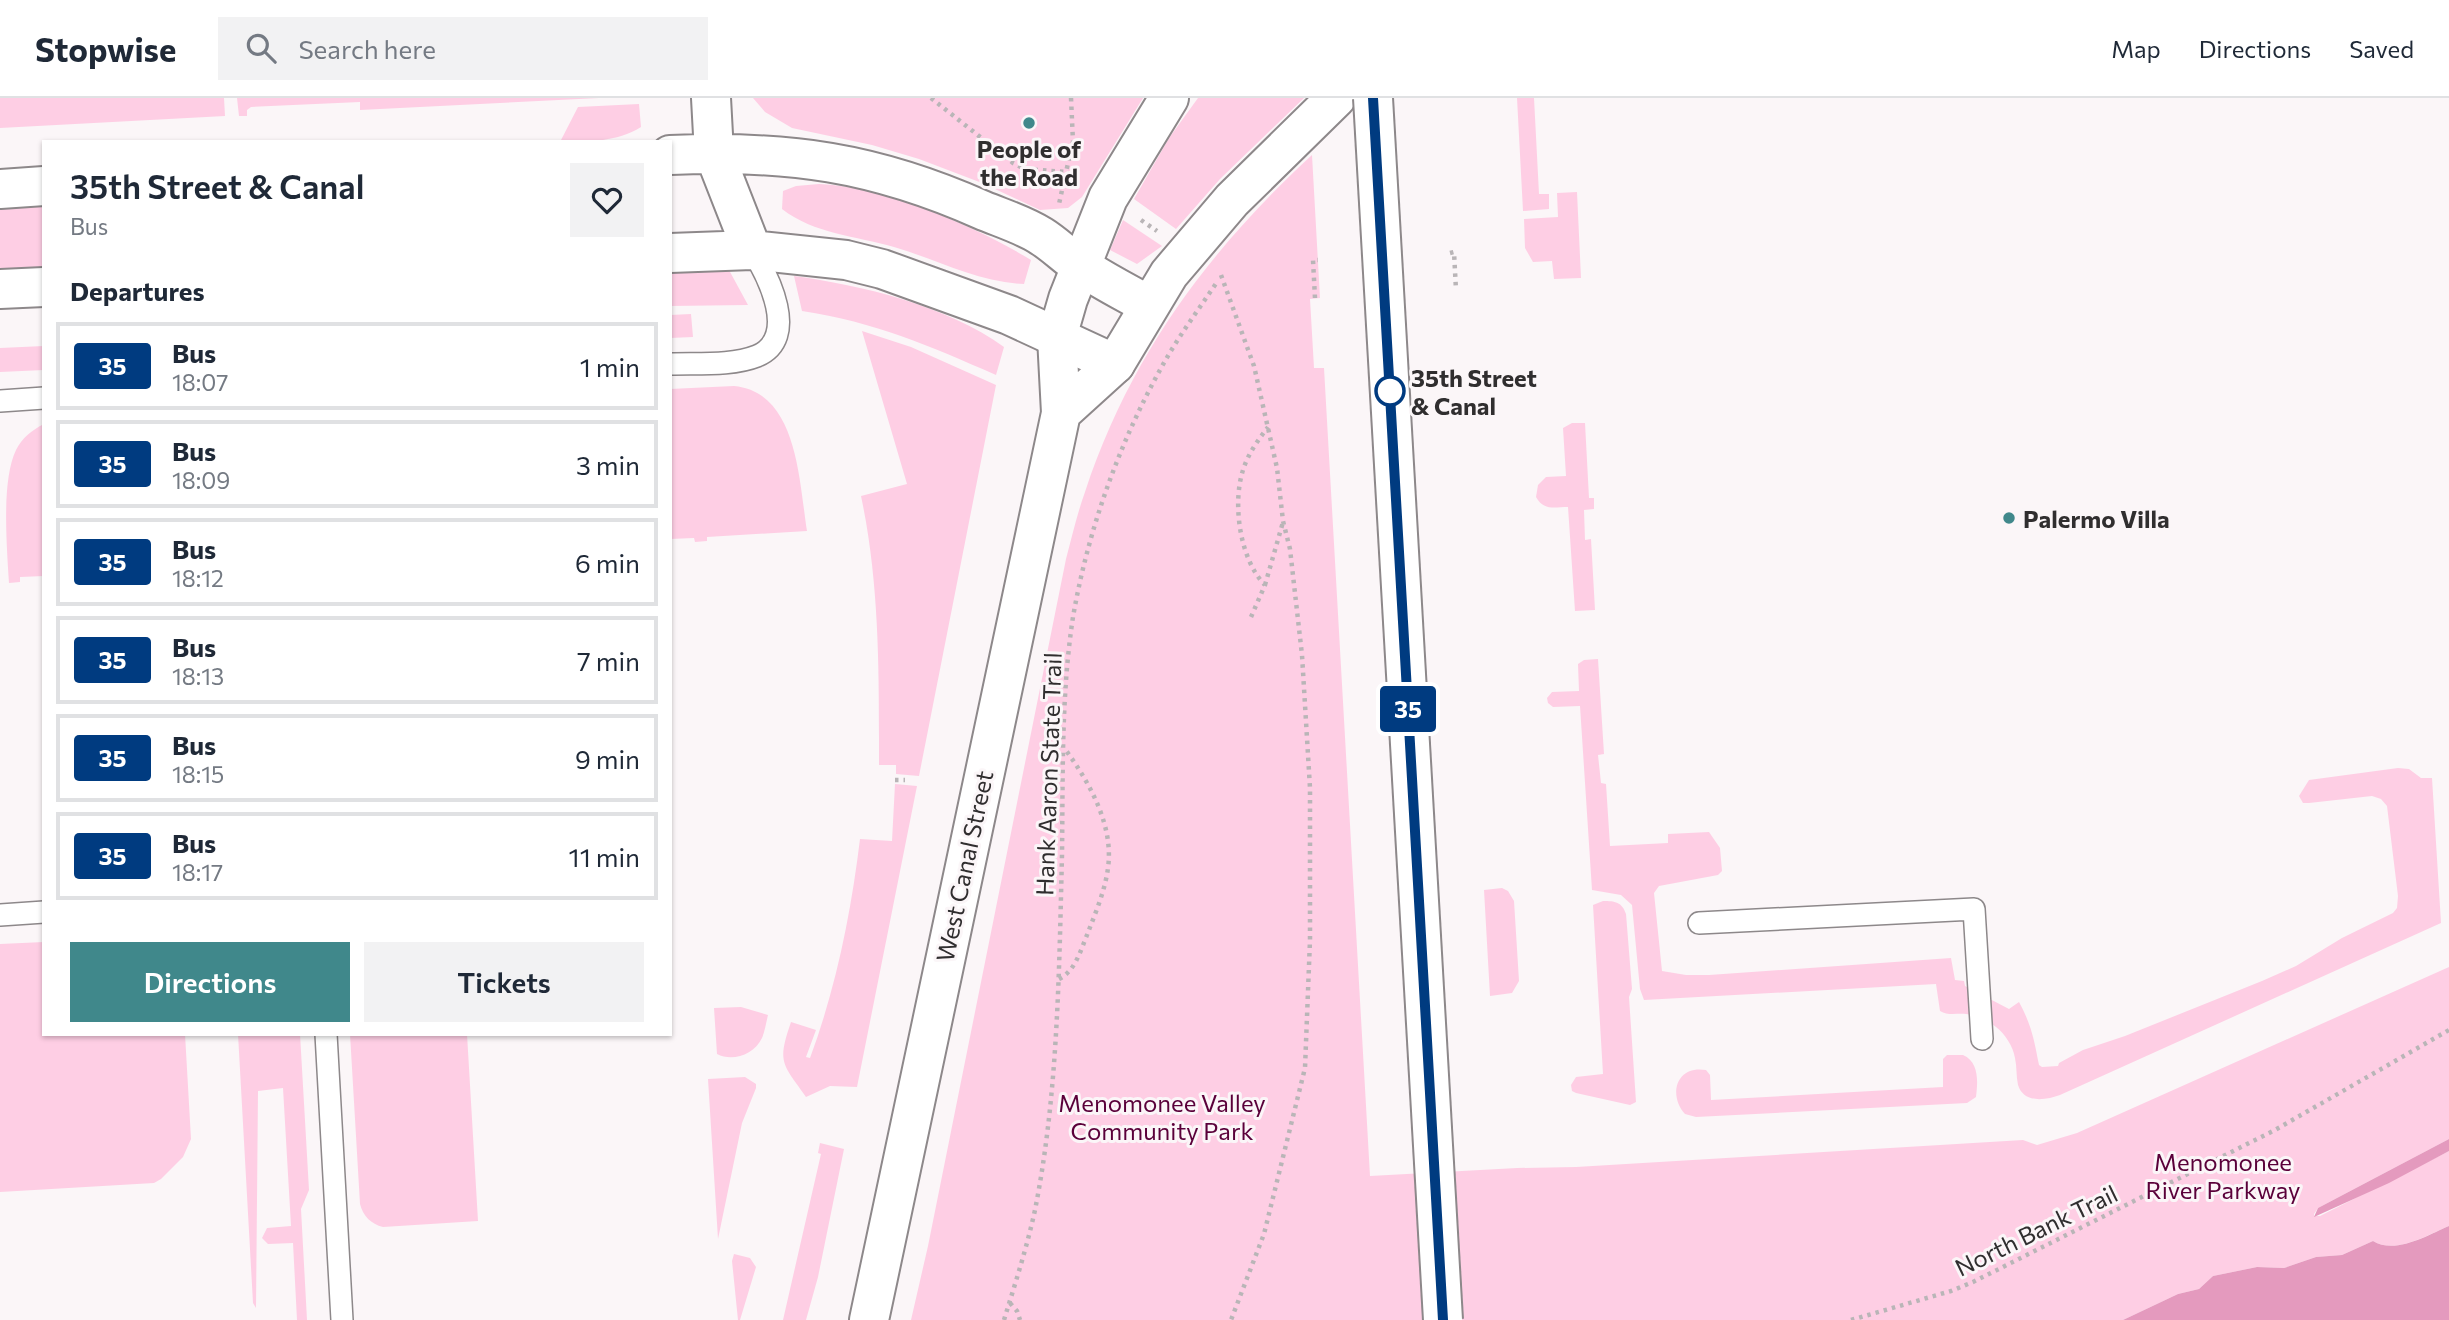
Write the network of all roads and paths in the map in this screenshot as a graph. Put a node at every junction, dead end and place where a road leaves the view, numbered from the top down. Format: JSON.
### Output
{"nodes":[{"id":1,"x":711,"y":98,"type":"edge"},
{"id":2,"x":930,"y":98,"type":"edge"},
{"id":3,"x":1071,"y":98,"type":"edge"},
{"id":4,"x":1169,"y":98,"type":"edge"},
{"id":5,"x":1336,"y":98,"type":"edge"},
{"id":6,"x":1373,"y":98,"type":"edge"},
{"id":7,"x":714,"y":153,"type":"junction"},
{"id":8,"x":672,"y":155,"type":"edge"},
{"id":9,"x":1066,"y":172,"type":"junction"},
{"id":10,"x":1077,"y":178,"type":"dead end"},
{"id":11,"x":42,"y":186,"type":"edge"},
{"id":12,"x":0,"y":189,"type":"edge"},
{"id":13,"x":1058,"y":210,"type":"dead end"},
{"id":14,"x":1138,"y":218,"type":"dead end"},
{"id":15,"x":1158,"y":232,"type":"dead end"},
{"id":16,"x":752,"y":250,"type":"junction"},
{"id":17,"x":672,"y":253,"type":"edge"},
{"id":18,"x":1450,"y":253,"type":"dead end"},
{"id":19,"x":1318,"y":260,"type":"dead end"},
{"id":20,"x":1079,"y":266,"type":"junction"},
{"id":21,"x":1214,"y":270,"type":"dead end"},
{"id":22,"x":1221,"y":275,"type":"junction"},
{"id":23,"x":42,"y":286,"type":"edge"},
{"id":24,"x":0,"y":289,"type":"edge"},
{"id":25,"x":1456,"y":290,"type":"dead end"},
{"id":26,"x":1315,"y":299,"type":"dead end"},
{"id":27,"x":1148,"y":305,"type":"junction"},
{"id":28,"x":1057,"y":337,"type":"junction"},
{"id":29,"x":672,"y":364,"type":"edge"},
{"id":30,"x":1115,"y":364,"type":"junction"},
{"id":31,"x":42,"y":398,"type":"edge"},
{"id":32,"x":0,"y":401,"type":"edge"},
{"id":33,"x":1061,"y":413,"type":"junction"},
{"id":34,"x":1269,"y":427,"type":"junction"},
{"id":35,"x":1283,"y":521,"type":"junction"},
{"id":36,"x":1265,"y":585,"type":"junction"},
{"id":37,"x":1251,"y":617,"type":"dead end"},
{"id":38,"x":1064,"y":748,"type":"junction"},
{"id":39,"x":895,"y":780,"type":"dead end"},
{"id":40,"x":905,"y":780,"type":"dead end"},
{"id":41,"x":42,"y":912,"type":"edge"},
{"id":42,"x":0,"y":915,"type":"edge"},
{"id":43,"x":1699,"y":923,"type":"dead end"},
{"id":44,"x":1059,"y":979,"type":"junction"},
{"id":45,"x":2449,"y":1030,"type":"edge"},
{"id":46,"x":326,"y":1036,"type":"edge"},
{"id":47,"x":1982,"y":1039,"type":"dead end"},
{"id":48,"x":1010,"y":1303,"type":"junction"},
{"id":49,"x":342,"y":1320,"type":"edge"},
{"id":50,"x":869,"y":1320,"type":"edge"},
{"id":51,"x":1004,"y":1320,"type":"edge"},
{"id":52,"x":1020,"y":1320,"type":"edge"},
{"id":53,"x":1231,"y":1320,"type":"edge"},
{"id":54,"x":1443,"y":1320,"type":"edge"},
{"id":55,"x":1850,"y":1320,"type":"edge"}],
"edges":[{"from":1,"to":7,"type":"street"},
{"from":2,"to":9,"type":"path"},
{"from":3,"to":9,"type":"path"},
{"from":4,"to":20,"type":"street","name":"West Canal Street"},
{"from":5,"to":27,"type":"street"},
{"from":6,"to":54,"type":"street","bridge":true},
{"from":7,"to":8,"type":"street"},
{"from":7,"to":16,"type":"street"},
{"from":7,"to":20,"type":"street"},
{"from":9,"to":10,"type":"path"},
{"from":9,"to":13,"type":"path"},
{"from":11,"to":12,"type":"street"},
{"from":14,"to":15,"type":"path"},
{"from":16,"to":17,"type":"street"},
{"from":16,"to":28,"type":"street"},
{"from":16,"to":29,"type":"lane"},
{"from":18,"to":25,"type":"path"},
{"from":19,"to":26,"type":"path"},
{"from":20,"to":27,"type":"street"},
{"from":20,"to":28,"type":"street","name":"West Canal Street"},
{"from":21,"to":22,"type":"path"},
{"from":22,"to":34,"type":"path"},
{"from":22,"to":38,"type":"path","name":"Hank Aaron State Trail"},
{"from":23,"to":24,"type":"street"},
{"from":27,"to":30,"type":"street"},
{"from":28,"to":30,"type":"street"},
{"from":28,"to":33,"type":"street","name":"West Canal Street"},
{"from":30,"to":33,"type":"street"},
{"from":31,"to":32,"type":"lane"},
{"from":33,"to":50,"type":"street","name":"West Canal Street"},
{"from":34,"to":35,"type":"path"},
{"from":34,"to":36,"type":"path"},
{"from":35,"to":36,"type":"path"},
{"from":35,"to":53,"type":"path"},
{"from":36,"to":37,"type":"path"},
{"from":38,"to":44,"type":"path","name":"Hank Aaron State Trail"},
{"from":38,"to":44,"type":"path"},
{"from":39,"to":40,"type":"path"},
{"from":41,"to":42,"type":"lane"},
{"from":43,"to":47,"type":"lane"},
{"from":44,"to":48,"type":"path","name":"Hank Aaron State Trail"},
{"from":45,"to":55,"type":"path","name":"North Bank Trail"},
{"from":46,"to":49,"type":"lane"},
{"from":48,"to":51,"type":"path","name":"Hank Aaron State Trail"},
{"from":48,"to":52,"type":"path"}]}
